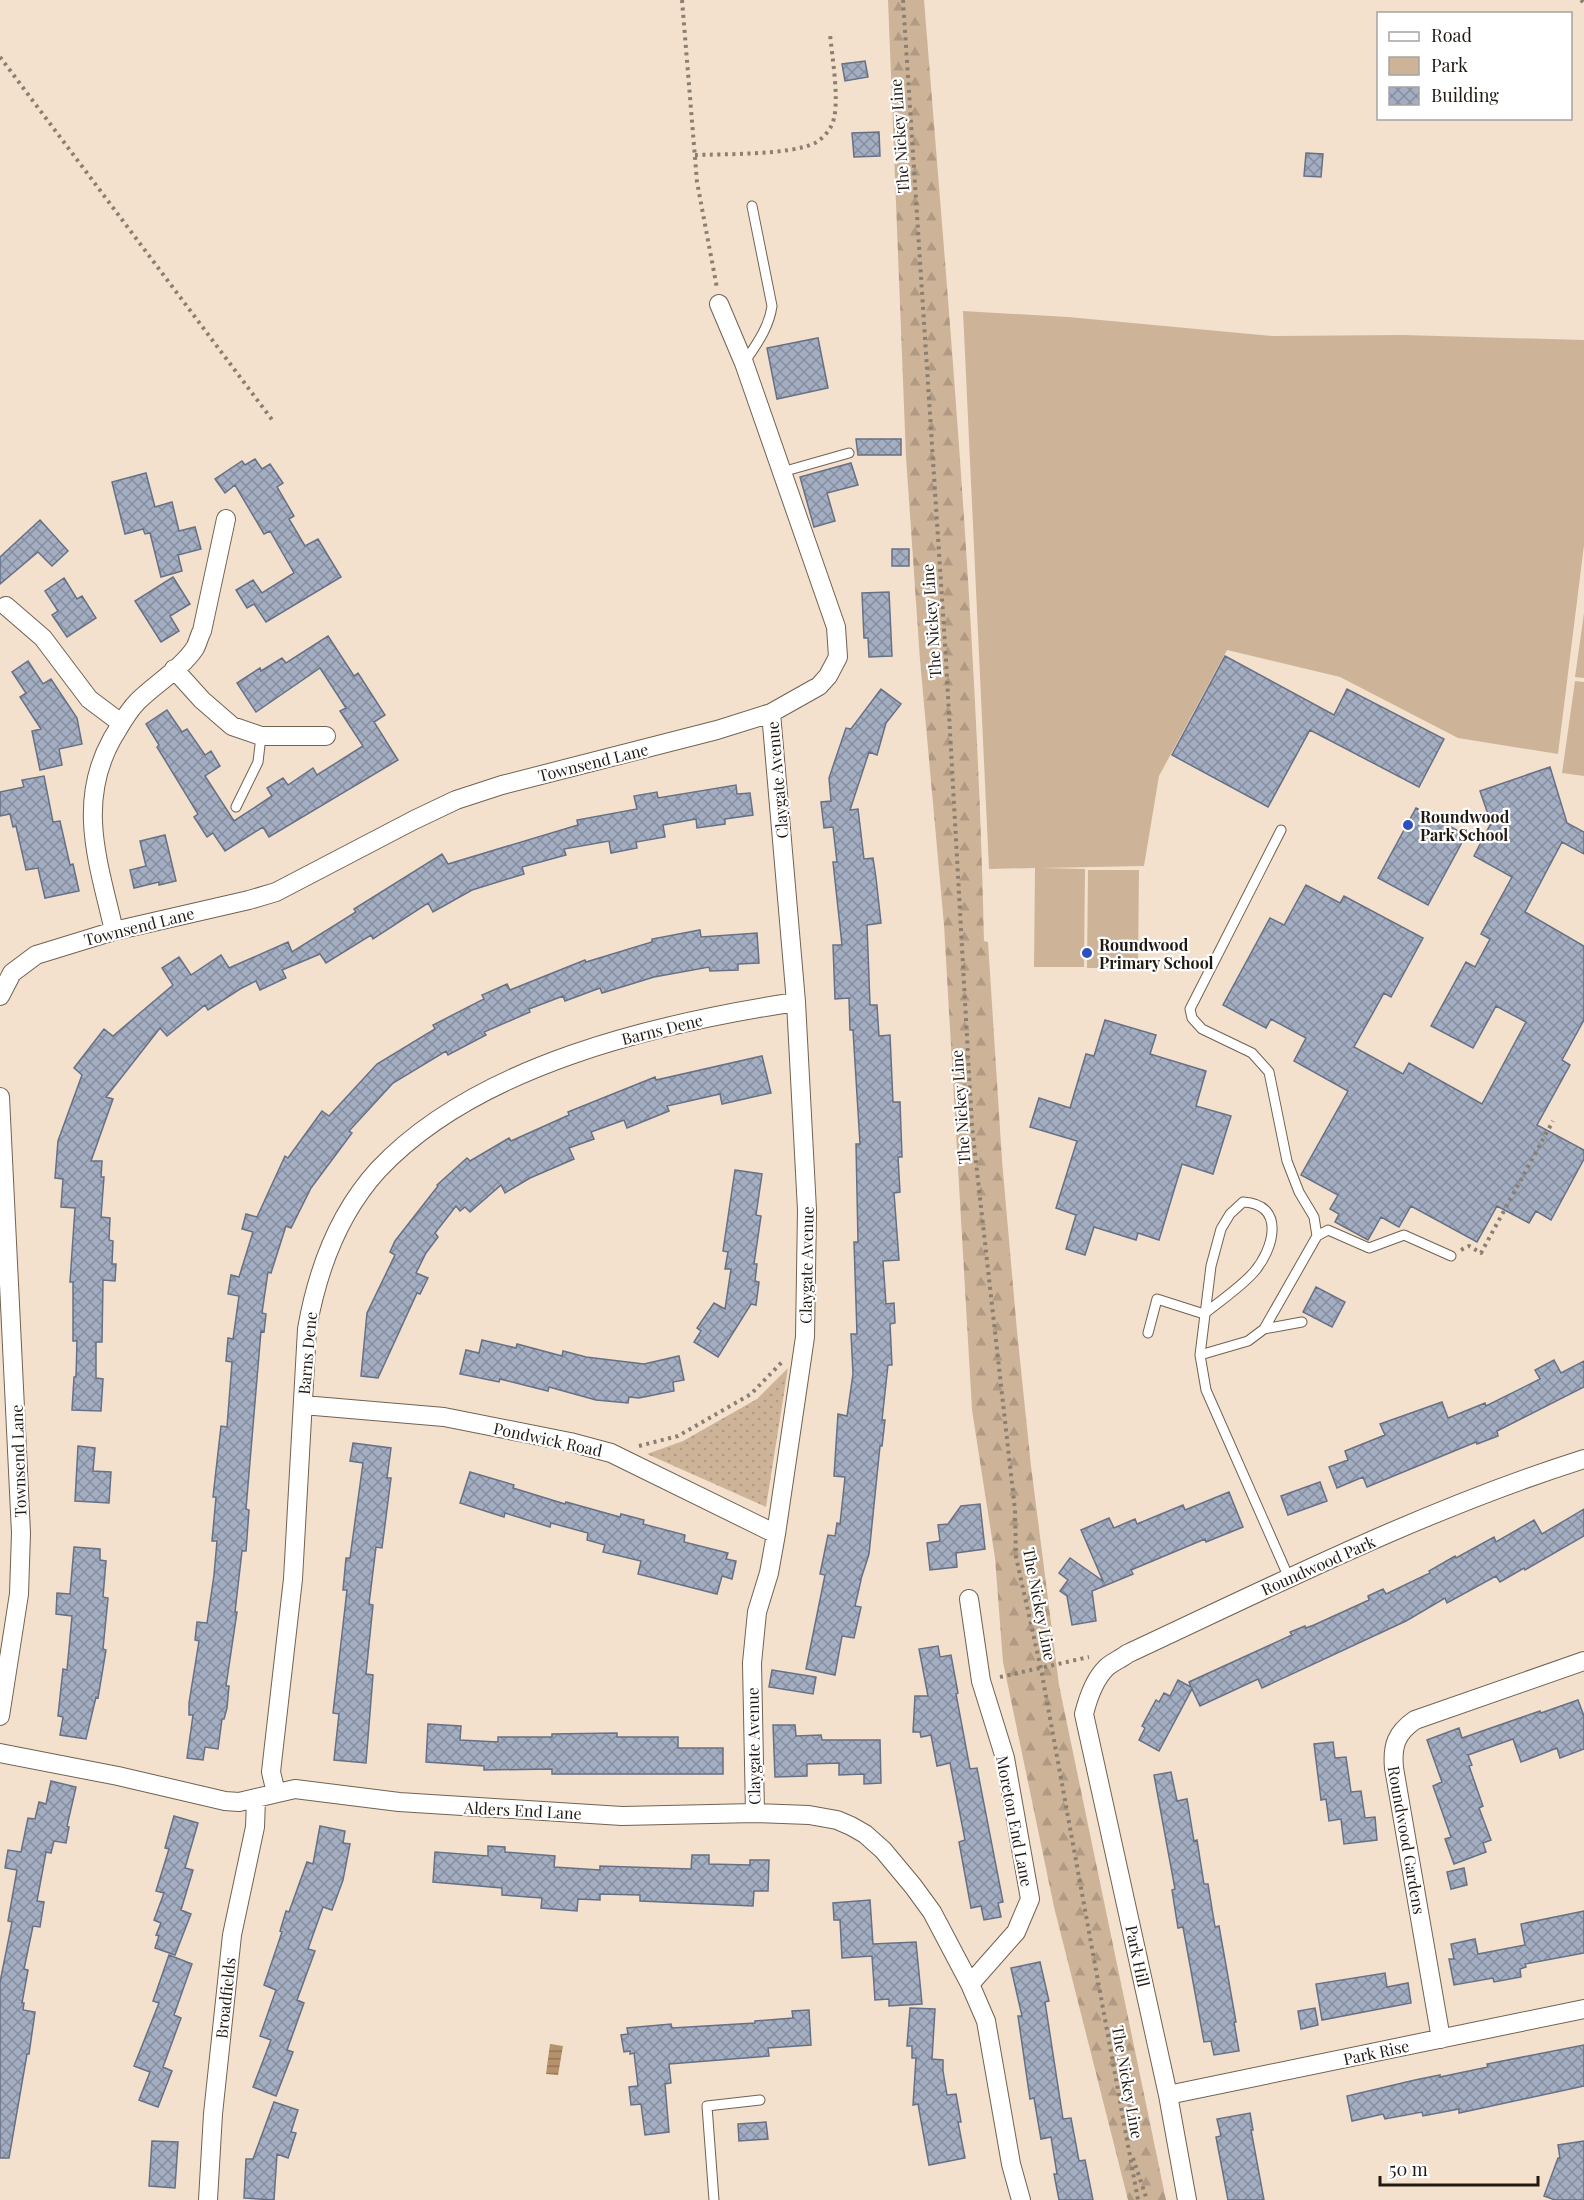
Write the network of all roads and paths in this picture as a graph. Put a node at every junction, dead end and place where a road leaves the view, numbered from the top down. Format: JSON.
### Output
{"nodes":[{"id":1,"x":682,"y":0,"type":"edge"},
{"id":2,"x":903,"y":0,"type":"edge"},
{"id":3,"x":830,"y":34,"type":"dead end"},
{"id":4,"x":0,"y":57,"type":"edge"},
{"id":5,"x":695,"y":155,"type":"junction"},
{"id":6,"x":752,"y":206,"type":"dead end"},
{"id":7,"x":719,"y":304,"type":"joint"},
{"id":8,"x":744,"y":363,"type":"junction"},
{"id":9,"x":273,"y":422,"type":"dead end"},
{"id":10,"x":849,"y":453,"type":"dead end"},
{"id":11,"x":782,"y":472,"type":"junction"},
{"id":12,"x":226,"y":519,"type":"dead end"},
{"id":13,"x":6,"y":606,"type":"dead end"},
{"id":14,"x":174,"y":669,"type":"junction"},
{"id":15,"x":771,"y":713,"type":"junction"},
{"id":16,"x":121,"y":723,"type":"junction"},
{"id":17,"x":261,"y":736,"type":"junction"},
{"id":18,"x":326,"y":736,"type":"dead end"},
{"id":19,"x":236,"y":807,"type":"dead end"},
{"id":20,"x":1281,"y":830,"type":"dead end"},
{"id":21,"x":114,"y":931,"type":"junction"},
{"id":22,"x":0,"y":996,"type":"edge"},
{"id":23,"x":796,"y":1002,"type":"junction"},
{"id":24,"x":0,"y":1097,"type":"edge"},
{"id":25,"x":1553,"y":1121,"type":"dead end"},
{"id":26,"x":1317,"y":1236,"type":"junction"},
{"id":27,"x":1450,"y":1256,"type":"joint"},
{"id":28,"x":5,"y":1280,"type":"edge"},
{"id":29,"x":1204,"y":1314,"type":"junction"},
{"id":30,"x":1302,"y":1322,"type":"dead end"},
{"id":31,"x":1264,"y":1329,"type":"junction"},
{"id":32,"x":1148,"y":1333,"type":"dead end"},
{"id":33,"x":805,"y":1337,"type":"junction"},
{"id":34,"x":1200,"y":1355,"type":"junction"},
{"id":35,"x":303,"y":1405,"type":"junction"},
{"id":36,"x":611,"y":1453,"type":"junction"},
{"id":37,"x":1584,"y":1459,"type":"edge"},
{"id":38,"x":776,"y":1534,"type":"junction"},
{"id":39,"x":1289,"y":1578,"type":"junction"},
{"id":40,"x":969,"y":1599,"type":"dead end"},
{"id":41,"x":1098,"y":1655,"type":"dead end"},
{"id":42,"x":1584,"y":1661,"type":"edge"},
{"id":43,"x":1041,"y":1669,"type":"junction"},
{"id":44,"x":3,"y":1680,"type":"edge"},
{"id":45,"x":981,"y":1681,"type":"junction"},
{"id":46,"x":1084,"y":1714,"type":"joint"},
{"id":47,"x":0,"y":1716,"type":"edge"},
{"id":48,"x":0,"y":1753,"type":"edge"},
{"id":49,"x":276,"y":1793,"type":"junction"},
{"id":50,"x":256,"y":1799,"type":"junction"},
{"id":51,"x":754,"y":1813,"type":"junction"},
{"id":52,"x":970,"y":1984,"type":"junction"},
{"id":53,"x":1584,"y":2009,"type":"edge"},
{"id":54,"x":1441,"y":2039,"type":"junction"},
{"id":55,"x":1168,"y":2095,"type":"junction"},
{"id":56,"x":760,"y":2100,"type":"dead end"},
{"id":57,"x":1133,"y":2158,"type":"dead end"},
{"id":58,"x":208,"y":2200,"type":"edge"},
{"id":59,"x":714,"y":2200,"type":"edge"},
{"id":60,"x":1021,"y":2200,"type":"edge"},
{"id":61,"x":1138,"y":2200,"type":"edge"},
{"id":62,"x":1147,"y":2200,"type":"edge"},
{"id":63,"x":1187,"y":2200,"type":"edge"}],
"edges":[{"from":1,"to":5,"type":"path"},
{"from":2,"to":43,"type":"path","name":"The Nickey Line"},
{"from":3,"to":5,"type":"path"},
{"from":4,"to":9,"type":"path"},
{"from":5,"to":7,"type":"path"},
{"from":6,"to":8,"type":"lane"},
{"from":7,"to":8,"type":"street","name":"Townsend Lane"},
{"from":8,"to":11,"type":"street","name":"Townsend Lane"},
{"from":10,"to":11,"type":"lane"},
{"from":11,"to":15,"type":"street","name":"Townsend Lane"},
{"from":12,"to":14,"type":"street"},
{"from":13,"to":16,"type":"street"},
{"from":14,"to":16,"type":"street"},
{"from":14,"to":17,"type":"street"},
{"from":15,"to":21,"type":"street","name":"Townsend Lane"},
{"from":15,"to":23,"type":"street","name":"Claygate Avenue"},
{"from":16,"to":21,"type":"street"},
{"from":17,"to":18,"type":"street"},
{"from":17,"to":19,"type":"lane"},
{"from":20,"to":26,"type":"lane"},
{"from":21,"to":22,"type":"street","name":"Townsend Lane"},
{"from":23,"to":33,"type":"street","name":"Claygate Avenue"},
{"from":23,"to":35,"type":"street","name":"Barns Dene"},
{"from":24,"to":28,"type":"street","name":"Townsend Lane"},
{"from":25,"to":27,"type":"path"},
{"from":26,"to":27,"type":"lane"},
{"from":26,"to":31,"type":"lane"},
{"from":28,"to":44,"type":"street","name":"Townsend Lane"},
{"from":29,"to":29,"type":"lane"},
{"from":29,"to":32,"type":"lane"},
{"from":29,"to":34,"type":"lane"},
{"from":30,"to":31,"type":"lane"},
{"from":31,"to":34,"type":"lane"},
{"from":33,"to":36,"type":"path"},
{"from":33,"to":38,"type":"street","name":"Claygate Avenue"},
{"from":34,"to":39,"type":"lane"},
{"from":35,"to":36,"type":"street","name":"Pondwick Road"},
{"from":35,"to":49,"type":"street","name":"Barns Dene"},
{"from":36,"to":38,"type":"street","name":"Pondwick Road"},
{"from":37,"to":39,"type":"street","name":"Roundwood Park"},
{"from":38,"to":51,"type":"street","name":"Claygate Avenue"},
{"from":39,"to":46,"type":"street","name":"Roundwood Park"},
{"from":40,"to":45,"type":"street","name":"Moreton End Lane"},
{"from":41,"to":43,"type":"path"},
{"from":42,"to":54,"type":"street","name":"Roundwood Gardens"},
{"from":43,"to":45,"type":"path"},
{"from":43,"to":61,"type":"path","name":"The Nickey Line"},
{"from":44,"to":47,"type":"street","name":"Townsend Lane"},
{"from":45,"to":52,"type":"street","name":"Moreton End Lane"},
{"from":46,"to":55,"type":"street","name":"Park Hill"},
{"from":48,"to":50,"type":"street","name":"Alders End Lane"},
{"from":49,"to":50,"type":"street","name":"Alders End Lane"},
{"from":49,"to":51,"type":"street","name":"Alders End Lane"},
{"from":50,"to":58,"type":"street","name":"Broadfields"},
{"from":51,"to":52,"type":"street","name":"Alders End Lane"},
{"from":52,"to":60,"type":"street"},
{"from":53,"to":54,"type":"street","name":"Park Rise"},
{"from":54,"to":55,"type":"street","name":"Park Rise"},
{"from":55,"to":63,"type":"street","name":"Park Hill"},
{"from":56,"to":59,"type":"lane"},
{"from":57,"to":62,"type":"path"}]}
